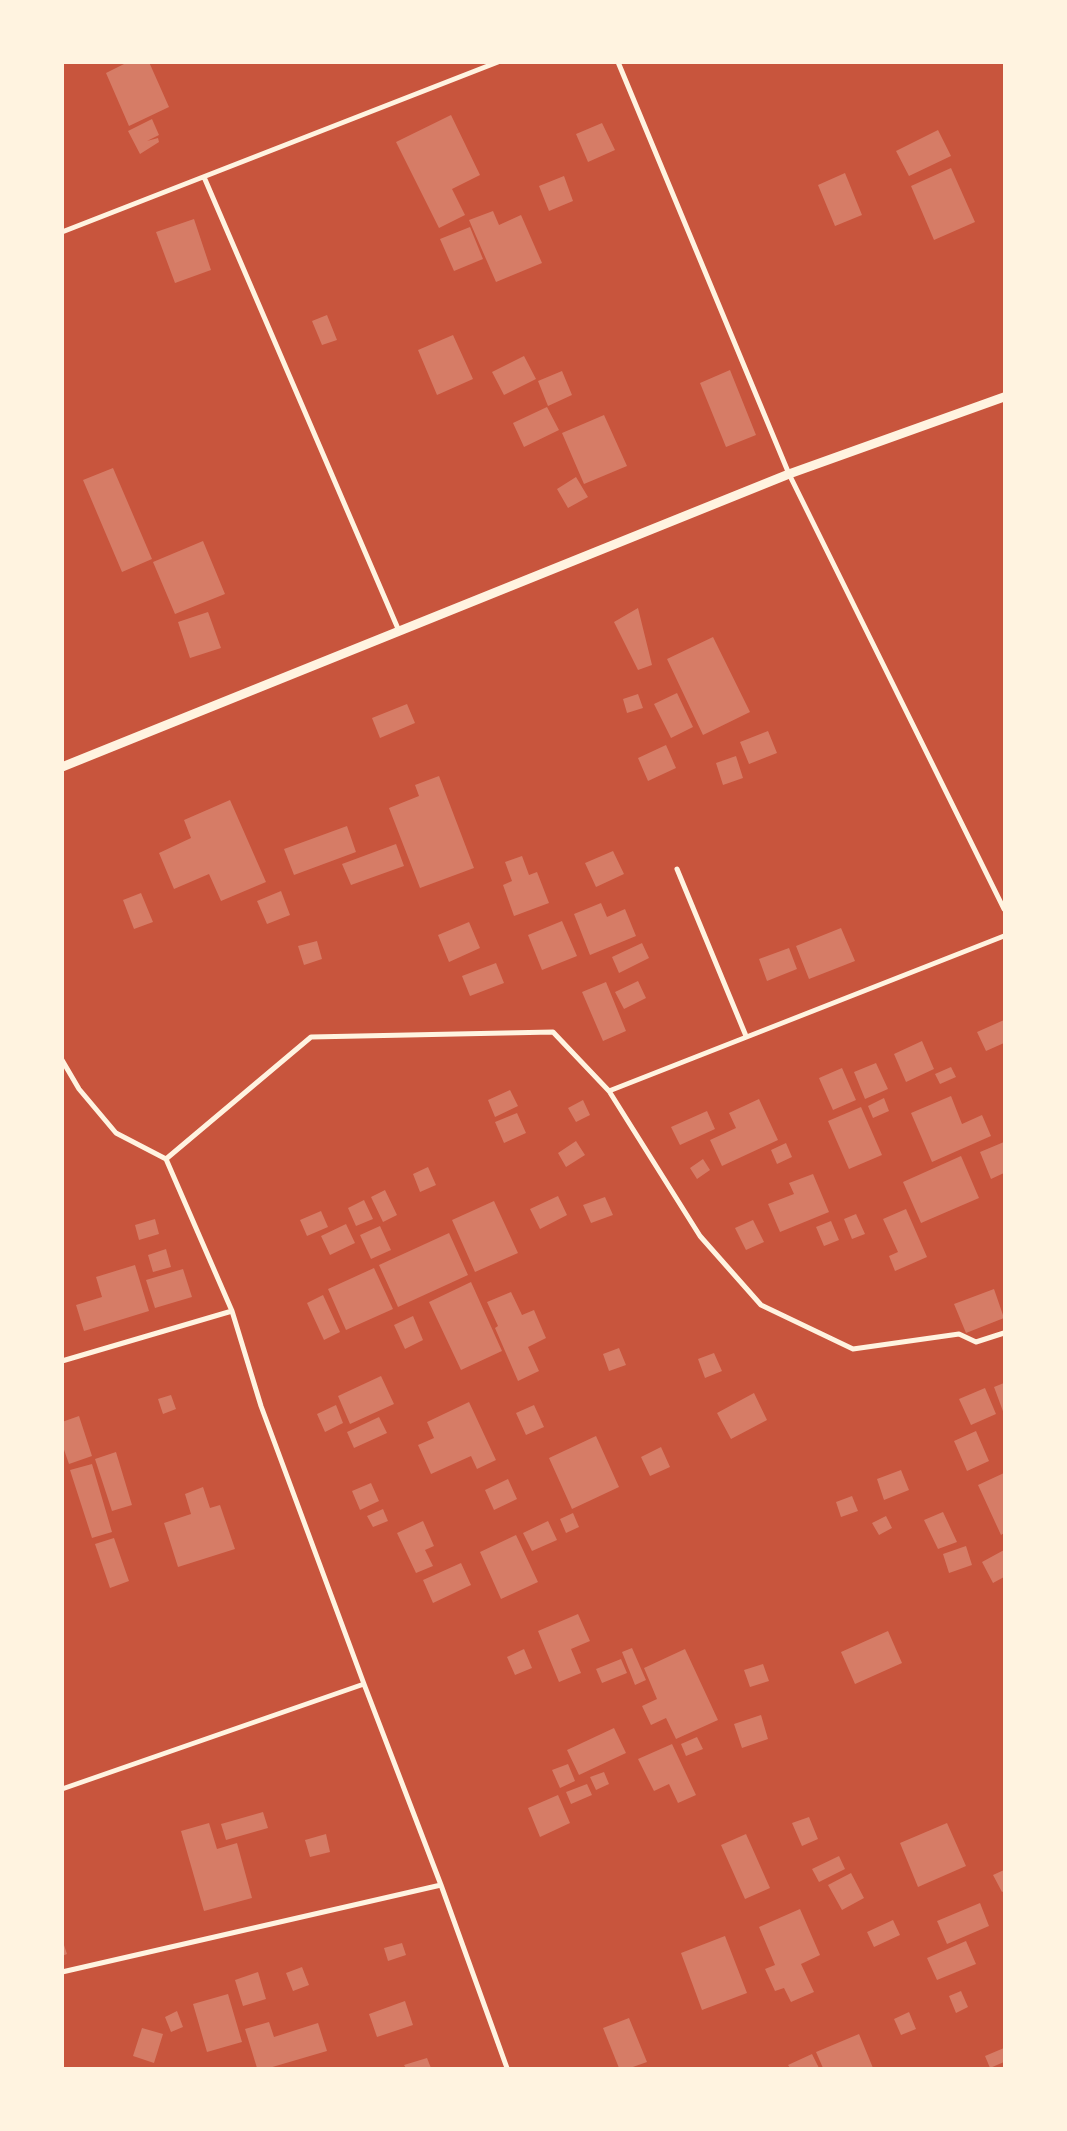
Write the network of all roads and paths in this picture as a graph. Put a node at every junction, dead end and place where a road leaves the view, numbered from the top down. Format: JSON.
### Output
{"nodes":[{"id":1,"x":498,"y":62,"type":"edge"},
{"id":2,"x":618,"y":62,"type":"edge"},
{"id":3,"x":204,"y":177,"type":"junction"},
{"id":4,"x":62,"y":232,"type":"edge"},
{"id":5,"x":1004,"y":397,"type":"edge"},
{"id":6,"x":789,"y":474,"type":"junction"},
{"id":7,"x":399,"y":631,"type":"junction"},
{"id":8,"x":62,"y":767,"type":"edge"},
{"id":9,"x":677,"y":869,"type":"dead end"},
{"id":10,"x":1004,"y":908,"type":"edge"},
{"id":11,"x":1004,"y":936,"type":"edge"},
{"id":12,"x":746,"y":1036,"type":"junction"},
{"id":13,"x":62,"y":1060,"type":"edge"},
{"id":14,"x":608,"y":1090,"type":"junction"},
{"id":15,"x":166,"y":1159,"type":"junction"},
{"id":16,"x":232,"y":1312,"type":"junction"},
{"id":17,"x":1004,"y":1333,"type":"edge"},
{"id":18,"x":62,"y":1361,"type":"edge"},
{"id":19,"x":364,"y":1684,"type":"junction"},
{"id":20,"x":62,"y":1789,"type":"edge"},
{"id":21,"x":442,"y":1885,"type":"junction"},
{"id":22,"x":62,"y":1972,"type":"edge"},
{"id":23,"x":507,"y":2068,"type":"edge"}],
"edges":[{"from":1,"to":3,"type":"street"},
{"from":2,"to":6,"type":"street"},
{"from":3,"to":4,"type":"street"},
{"from":3,"to":7,"type":"street"},
{"from":5,"to":6,"type":"street"},
{"from":6,"to":7,"type":"street"},
{"from":6,"to":10,"type":"street"},
{"from":7,"to":8,"type":"street"},
{"from":9,"to":12,"type":"street"},
{"from":11,"to":12,"type":"street"},
{"from":12,"to":14,"type":"street"},
{"from":13,"to":15,"type":"street"},
{"from":14,"to":15,"type":"street"},
{"from":14,"to":17,"type":"street"},
{"from":15,"to":16,"type":"street"},
{"from":16,"to":18,"type":"street"},
{"from":16,"to":19,"type":"street"},
{"from":19,"to":20,"type":"street"},
{"from":19,"to":21,"type":"street"},
{"from":21,"to":22,"type":"street"},
{"from":21,"to":23,"type":"street"}]}
